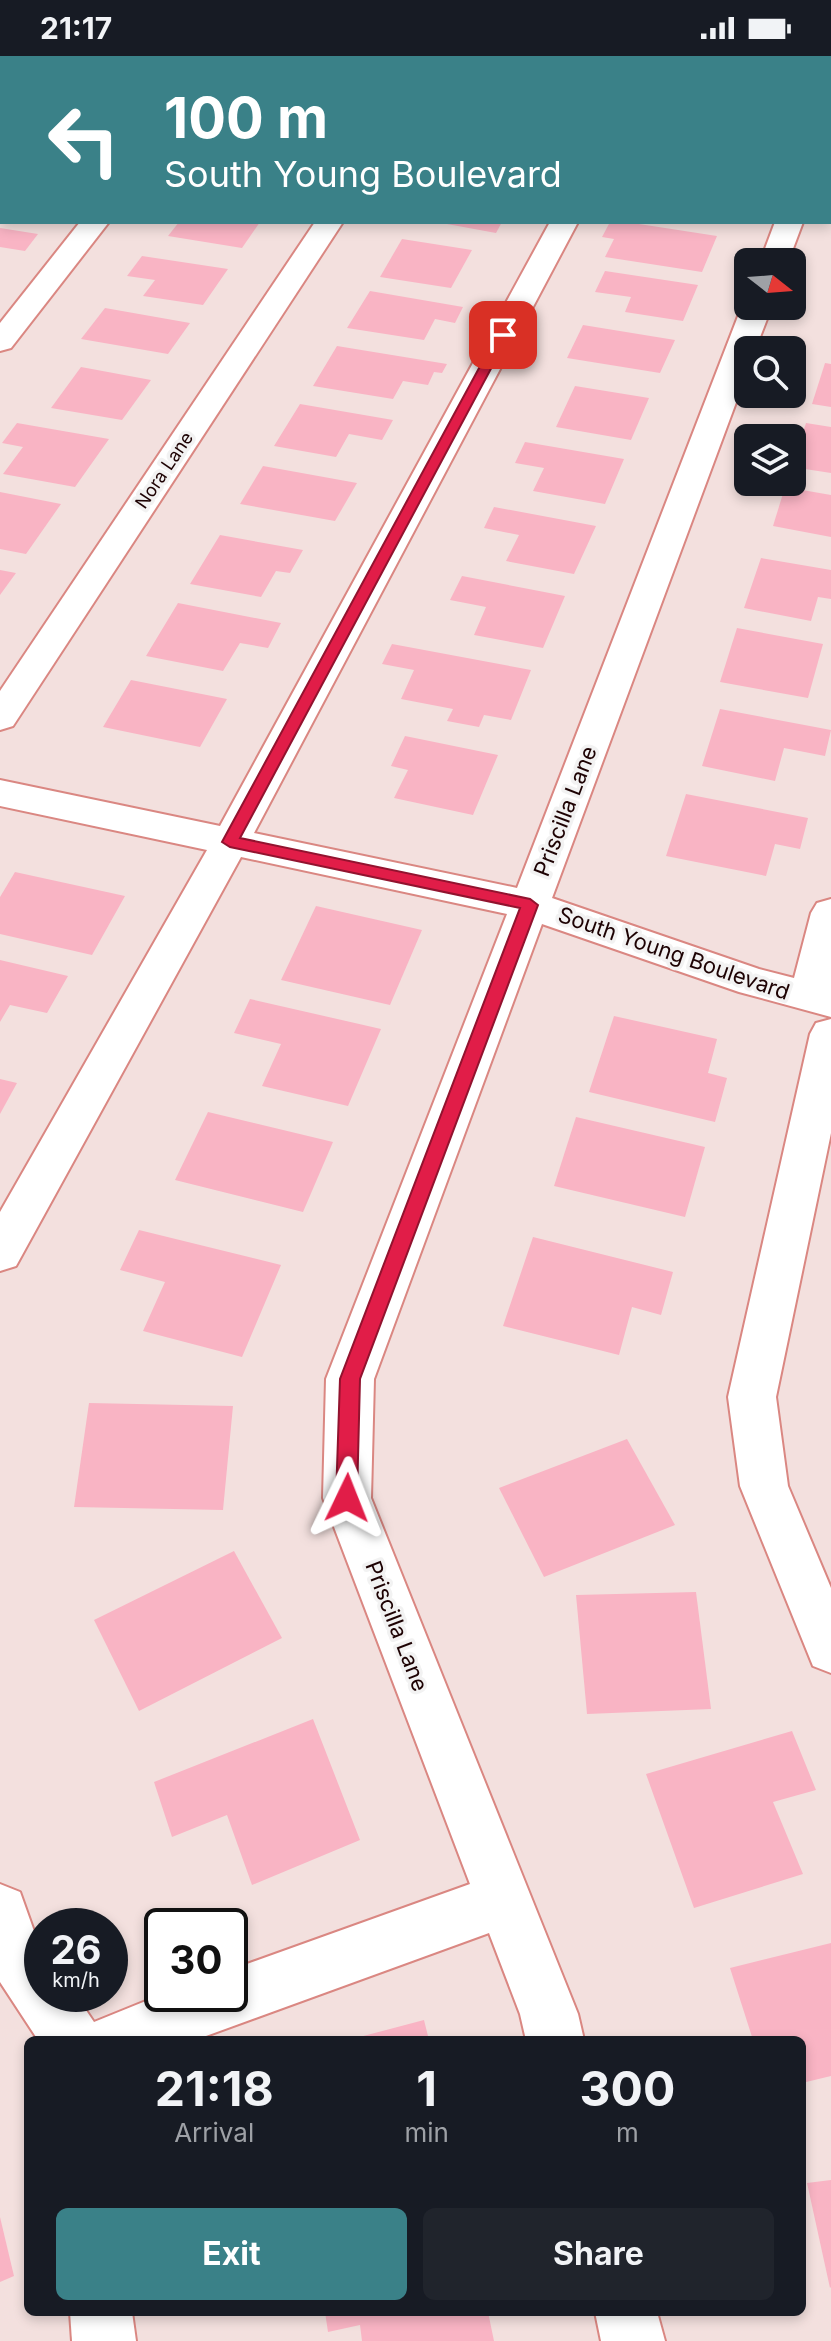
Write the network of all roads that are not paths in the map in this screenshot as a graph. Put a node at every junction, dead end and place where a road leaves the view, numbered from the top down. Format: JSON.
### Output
{"nodes":[{"id":1,"x":93,"y":224,"type":"edge"},
{"id":2,"x":328,"y":224,"type":"edge"},
{"id":3,"x":563,"y":224,"type":"edge"},
{"id":4,"x":788,"y":224,"type":"edge"},
{"id":5,"x":779,"y":248,"type":"edge"},
{"id":6,"x":752,"y":320,"type":"edge"},
{"id":7,"x":0,"y":342,"type":"edge"},
{"id":8,"x":0,"y":718,"type":"edge"},
{"id":9,"x":0,"y":793,"type":"edge"},
{"id":10,"x":230,"y":842,"type":"junction"},
{"id":11,"x":530,"y":905,"type":"junction"},
{"id":12,"x":831,"y":913,"type":"edge"},
{"id":13,"x":824,"y":1011,"type":"edge"},
{"id":14,"x":0,"y":1253,"type":"edge"},
{"id":15,"x":831,"y":1649,"type":"edge"},
{"id":16,"x":504,"y":1900,"type":"junction"},
{"id":17,"x":0,"y":1912,"type":"edge"},
{"id":18,"x":69,"y":2036,"type":"edge"},
{"id":19,"x":126,"y":2036,"type":"edge"},
{"id":20,"x":554,"y":2036,"type":"edge"},
{"id":21,"x":101,"y":2316,"type":"edge"},
{"id":22,"x":627,"y":2316,"type":"edge"},
{"id":23,"x":104,"y":2341,"type":"edge"},
{"id":24,"x":633,"y":2341,"type":"edge"}],
"edges":[{"from":1,"to":7,"type":"street"},
{"from":2,"to":8,"type":"street","name":"Nora Lane"},
{"from":3,"to":10,"type":"street"},
{"from":4,"to":5,"type":"street"},
{"from":6,"to":11,"type":"street","name":"Priscilla Lane"},
{"from":9,"to":10,"type":"street","name":"South Young Boulevard"},
{"from":10,"to":11,"type":"street","name":"South Young Boulevard"},
{"from":10,"to":14,"type":"street"},
{"from":11,"to":13,"type":"street","name":"South Young Boulevard"},
{"from":11,"to":16,"type":"street","name":"Priscilla Lane"},
{"from":12,"to":13,"type":"street"},
{"from":13,"to":15,"type":"street"},
{"from":16,"to":19,"type":"street"},
{"from":16,"to":20,"type":"street","name":"Priscilla Lane"},
{"from":17,"to":18,"type":"street"},
{"from":21,"to":23,"type":"street"},
{"from":22,"to":24,"type":"street"}]}
